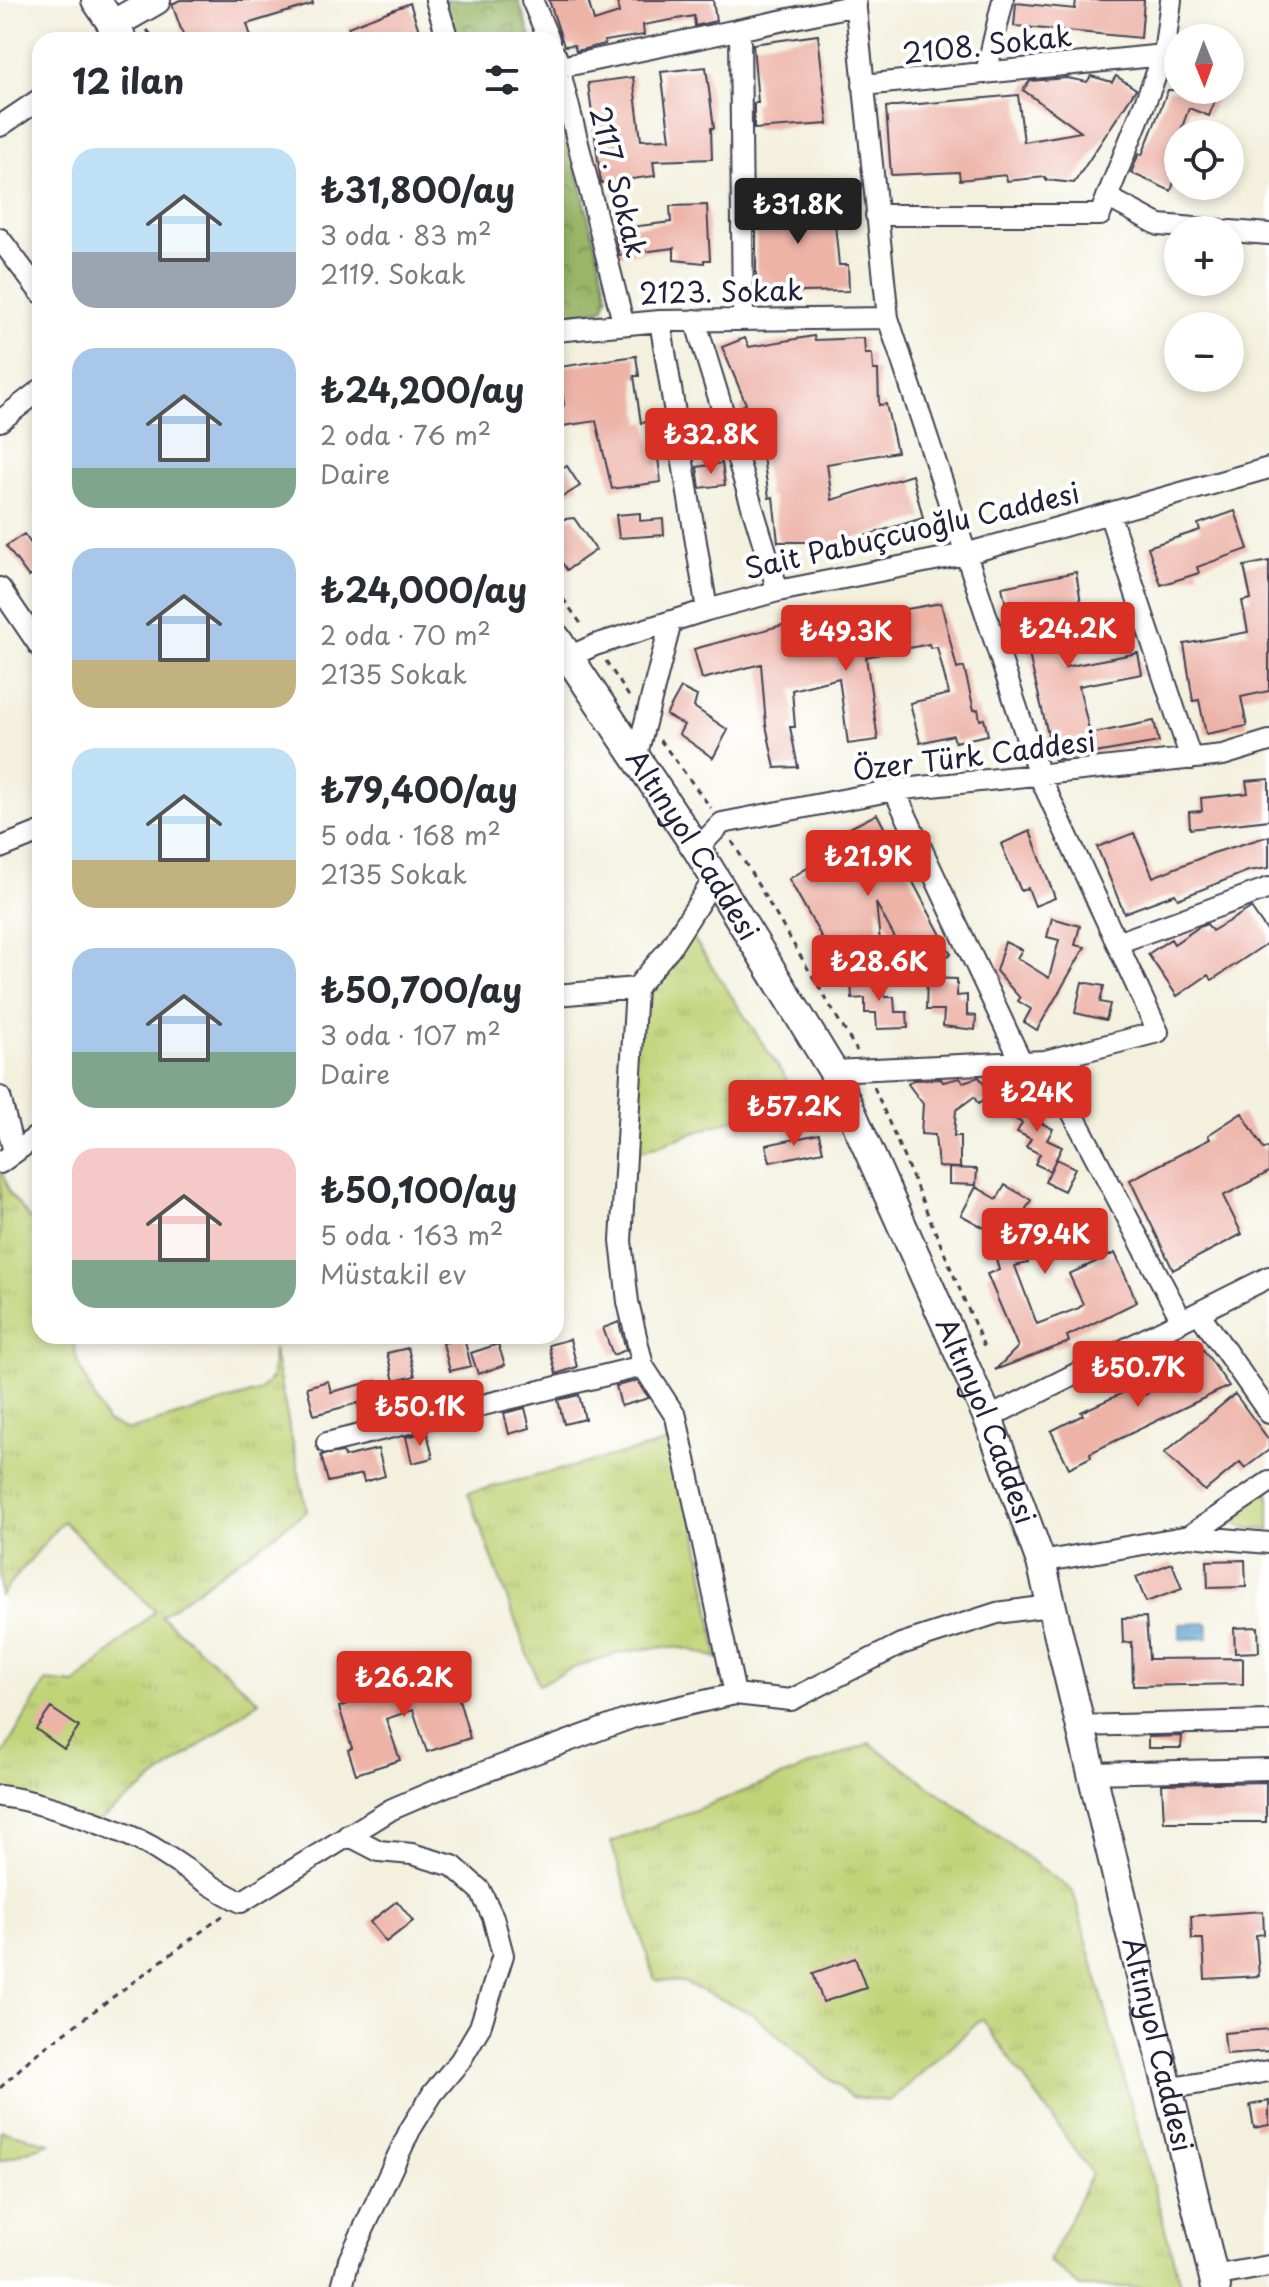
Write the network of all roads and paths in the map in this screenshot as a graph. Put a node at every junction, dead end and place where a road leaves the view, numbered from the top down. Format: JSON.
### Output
{"nodes":[{"id":1,"x":96,"y":0,"type":"edge"},
{"id":2,"x":156,"y":0,"type":"edge"},
{"id":3,"x":436,"y":0,"type":"edge"},
{"id":4,"x":532,"y":0,"type":"edge"},
{"id":5,"x":1003,"y":0,"type":"edge"},
{"id":6,"x":1171,"y":0,"type":"edge"},
{"id":7,"x":856,"y":2,"type":"edge"},
{"id":8,"x":1168,"y":24,"type":"edge"},
{"id":9,"x":740,"y":31,"type":"junction"},
{"id":10,"x":117,"y":32,"type":"edge"},
{"id":11,"x":119,"y":32,"type":"edge"},
{"id":12,"x":446,"y":32,"type":"edge"},
{"id":13,"x":546,"y":32,"type":"edge"},
{"id":14,"x":1164,"y":55,"type":"joint"},
{"id":15,"x":564,"y":63,"type":"edge"},
{"id":16,"x":986,"y":73,"type":"junction"},
{"id":17,"x":863,"y":85,"type":"junction"},
{"id":18,"x":564,"y":88,"type":"edge"},
{"id":19,"x":32,"y":104,"type":"edge"},
{"id":20,"x":0,"y":126,"type":"edge"},
{"id":21,"x":1107,"y":197,"type":"junction"},
{"id":22,"x":876,"y":215,"type":"junction"},
{"id":23,"x":1164,"y":225,"type":"edge"},
{"id":24,"x":1244,"y":232,"type":"edge"},
{"id":25,"x":1269,"y":234,"type":"edge"},
{"id":26,"x":0,"y":239,"type":"edge"},
{"id":27,"x":32,"y":281,"type":"edge"},
{"id":28,"x":888,"y":318,"type":"junction"},
{"id":29,"x":743,"y":319,"type":"junction"},
{"id":30,"x":695,"y":320,"type":"junction"},
{"id":31,"x":660,"y":321,"type":"junction"},
{"id":32,"x":623,"y":322,"type":"junction"},
{"id":33,"x":564,"y":330,"type":"edge"},
{"id":34,"x":32,"y":396,"type":"edge"},
{"id":35,"x":0,"y":421,"type":"edge"},
{"id":36,"x":1269,"y":468,"type":"edge"},
{"id":37,"x":1109,"y":513,"type":"junction"},
{"id":38,"x":965,"y":554,"type":"junction"},
{"id":39,"x":0,"y":588,"type":"edge"},
{"id":40,"x":778,"y":591,"type":"junction"},
{"id":41,"x":707,"y":610,"type":"junction"},
{"id":42,"x":671,"y":622,"type":"junction"},
{"id":43,"x":32,"y":635,"type":"edge"},
{"id":44,"x":564,"y":643,"type":"edge"},
{"id":45,"x":564,"y":649,"type":"edge"},
{"id":46,"x":1269,"y":741,"type":"edge"},
{"id":47,"x":636,"y":758,"type":"junction"},
{"id":48,"x":1191,"y":759,"type":"junction"},
{"id":49,"x":1039,"y":775,"type":"junction"},
{"id":50,"x":894,"y":790,"type":"junction"},
{"id":51,"x":32,"y":835,"type":"edge"},
{"id":52,"x":0,"y":848,"type":"edge"},
{"id":53,"x":697,"y":849,"type":"junction"},
{"id":54,"x":714,"y":879,"type":"junction"},
{"id":55,"x":1269,"y":888,"type":"edge"},
{"id":56,"x":1117,"y":943,"type":"junction"},
{"id":57,"x":636,"y":988,"type":"junction"},
{"id":58,"x":564,"y":994,"type":"edge"},
{"id":59,"x":1021,"y":1061,"type":"junction"},
{"id":60,"x":1045,"y":1061,"type":"junction"},
{"id":61,"x":833,"y":1071,"type":"junction"},
{"id":62,"x":0,"y":1097,"type":"edge"},
{"id":63,"x":32,"y":1140,"type":"edge"},
{"id":64,"x":7,"y":1157,"type":"edge"},
{"id":65,"x":1269,"y":1277,"type":"edge"},
{"id":66,"x":1190,"y":1317,"type":"junction"},
{"id":67,"x":643,"y":1366,"type":"junction"},
{"id":68,"x":1269,"y":1413,"type":"edge"},
{"id":69,"x":988,"y":1418,"type":"junction"},
{"id":70,"x":327,"y":1443,"type":"dead end"},
{"id":71,"x":1269,"y":1482,"type":"edge"},
{"id":72,"x":1189,"y":1536,"type":"junction"},
{"id":73,"x":1269,"y":1543,"type":"edge"},
{"id":74,"x":1041,"y":1562,"type":"junction"},
{"id":75,"x":1049,"y":1606,"type":"junction"},
{"id":76,"x":735,"y":1694,"type":"junction"},
{"id":77,"x":1269,"y":1721,"type":"edge"},
{"id":78,"x":1078,"y":1726,"type":"junction"},
{"id":79,"x":1269,"y":1769,"type":"edge"},
{"id":80,"x":1089,"y":1773,"type":"junction"},
{"id":81,"x":0,"y":1796,"type":"edge"},
{"id":82,"x":348,"y":1835,"type":"junction"},
{"id":83,"x":241,"y":1902,"type":"junction"},
{"id":84,"x":1269,"y":2071,"type":"edge"},
{"id":85,"x":0,"y":2088,"type":"edge"},
{"id":86,"x":1167,"y":2089,"type":"junction"},
{"id":87,"x":1269,"y":2266,"type":"edge"},
{"id":88,"x":1214,"y":2282,"type":"edge"},
{"id":89,"x":342,"y":2287,"type":"edge"}],
"edges":[{"from":1,"to":10,"type":"main road"},
{"from":2,"to":11,"type":"main road"},
{"from":3,"to":12,"type":"street"},
{"from":4,"to":13,"type":"street"},
{"from":5,"to":16,"type":"street"},
{"from":6,"to":8,"type":"street"},
{"from":7,"to":9,"type":"street"},
{"from":7,"to":17,"type":"street"},
{"from":9,"to":15,"type":"street"},
{"from":9,"to":29,"type":"street"},
{"from":14,"to":16,"type":"street","name":"2108. Sokak"},
{"from":14,"to":21,"type":"street"},
{"from":16,"to":17,"type":"street","name":"2108. Sokak"},
{"from":17,"to":22,"type":"street"},
{"from":18,"to":32,"type":"street","name":"2117. Sokak"},
{"from":19,"to":20,"type":"street"},
{"from":21,"to":22,"type":"street"},
{"from":21,"to":23,"type":"street"},
{"from":22,"to":28,"type":"street"},
{"from":24,"to":25,"type":"street"},
{"from":26,"to":27,"type":"street"},
{"from":28,"to":29,"type":"street","name":"2123. Sokak"},
{"from":28,"to":38,"type":"street"},
{"from":29,"to":30,"type":"street","name":"2123. Sokak"},
{"from":30,"to":31,"type":"street","name":"2123. Sokak"},
{"from":30,"to":40,"type":"street"},
{"from":31,"to":32,"type":"street","name":"2123. Sokak"},
{"from":31,"to":41,"type":"street"},
{"from":32,"to":33,"type":"street","name":"2123. Sokak"},
{"from":34,"to":35,"type":"street"},
{"from":36,"to":37,"type":"street","name":"Sait Pabuçcuoğlu Caddesi"},
{"from":37,"to":38,"type":"street","name":"Sait Pabuçcuoğlu Caddesi"},
{"from":37,"to":48,"type":"street"},
{"from":38,"to":40,"type":"street","name":"Sait Pabuçcuoğlu Caddesi"},
{"from":38,"to":49,"type":"street"},
{"from":39,"to":43,"type":"street"},
{"from":40,"to":41,"type":"street","name":"Sait Pabuçcuoğlu Caddesi"},
{"from":41,"to":42,"type":"street","name":"Sait Pabuçcuoğlu Caddesi"},
{"from":42,"to":44,"type":"street","name":"Sait Pabuçcuoğlu Caddesi"},
{"from":42,"to":47,"type":"street"},
{"from":45,"to":47,"type":"main road","name":"Altınyol Caddesi"},
{"from":46,"to":48,"type":"street","name":"Özer Türk Caddesi"},
{"from":47,"to":53,"type":"main road","name":"Altınyol Caddesi"},
{"from":48,"to":49,"type":"street","name":"Özer Türk Caddesi"},
{"from":49,"to":50,"type":"street","name":"Özer Türk Caddesi"},
{"from":49,"to":56,"type":"street"},
{"from":50,"to":53,"type":"street","name":"Özer Türk Caddesi"},
{"from":50,"to":59,"type":"street"},
{"from":51,"to":52,"type":"street"},
{"from":53,"to":54,"type":"main road","name":"Altınyol Caddesi"},
{"from":54,"to":57,"type":"street"},
{"from":54,"to":61,"type":"main road","name":"Altınyol Caddesi"},
{"from":55,"to":56,"type":"street"},
{"from":56,"to":60,"type":"street"},
{"from":57,"to":58,"type":"street"},
{"from":57,"to":67,"type":"street"},
{"from":59,"to":60,"type":"street"},
{"from":59,"to":61,"type":"street"},
{"from":60,"to":66,"type":"street"},
{"from":61,"to":69,"type":"main road","name":"Altınyol Caddesi"},
{"from":62,"to":64,"type":"street"},
{"from":63,"to":64,"type":"street"},
{"from":65,"to":66,"type":"street"},
{"from":66,"to":68,"type":"street"},
{"from":66,"to":69,"type":"street"},
{"from":67,"to":70,"type":"street"},
{"from":67,"to":76,"type":"street"},
{"from":69,"to":74,"type":"main road","name":"Altınyol Caddesi"},
{"from":71,"to":72,"type":"street"},
{"from":72,"to":73,"type":"street"},
{"from":72,"to":74,"type":"street"},
{"from":74,"to":75,"type":"main road","name":"Altınyol Caddesi"},
{"from":75,"to":76,"type":"street"},
{"from":75,"to":78,"type":"main road","name":"Altınyol Caddesi"},
{"from":76,"to":82,"type":"street"},
{"from":77,"to":78,"type":"street"},
{"from":78,"to":80,"type":"main road","name":"Altınyol Caddesi"},
{"from":79,"to":80,"type":"street"},
{"from":80,"to":86,"type":"main road","name":"Altınyol Caddesi"},
{"from":81,"to":83,"type":"street"},
{"from":82,"to":83,"type":"street"},
{"from":82,"to":89,"type":"street"},
{"from":83,"to":85,"type":"path"},
{"from":84,"to":86,"type":"street"},
{"from":86,"to":88,"type":"main road","name":"Altınyol Caddesi"},
{"from":87,"to":88,"type":"street"}]}
